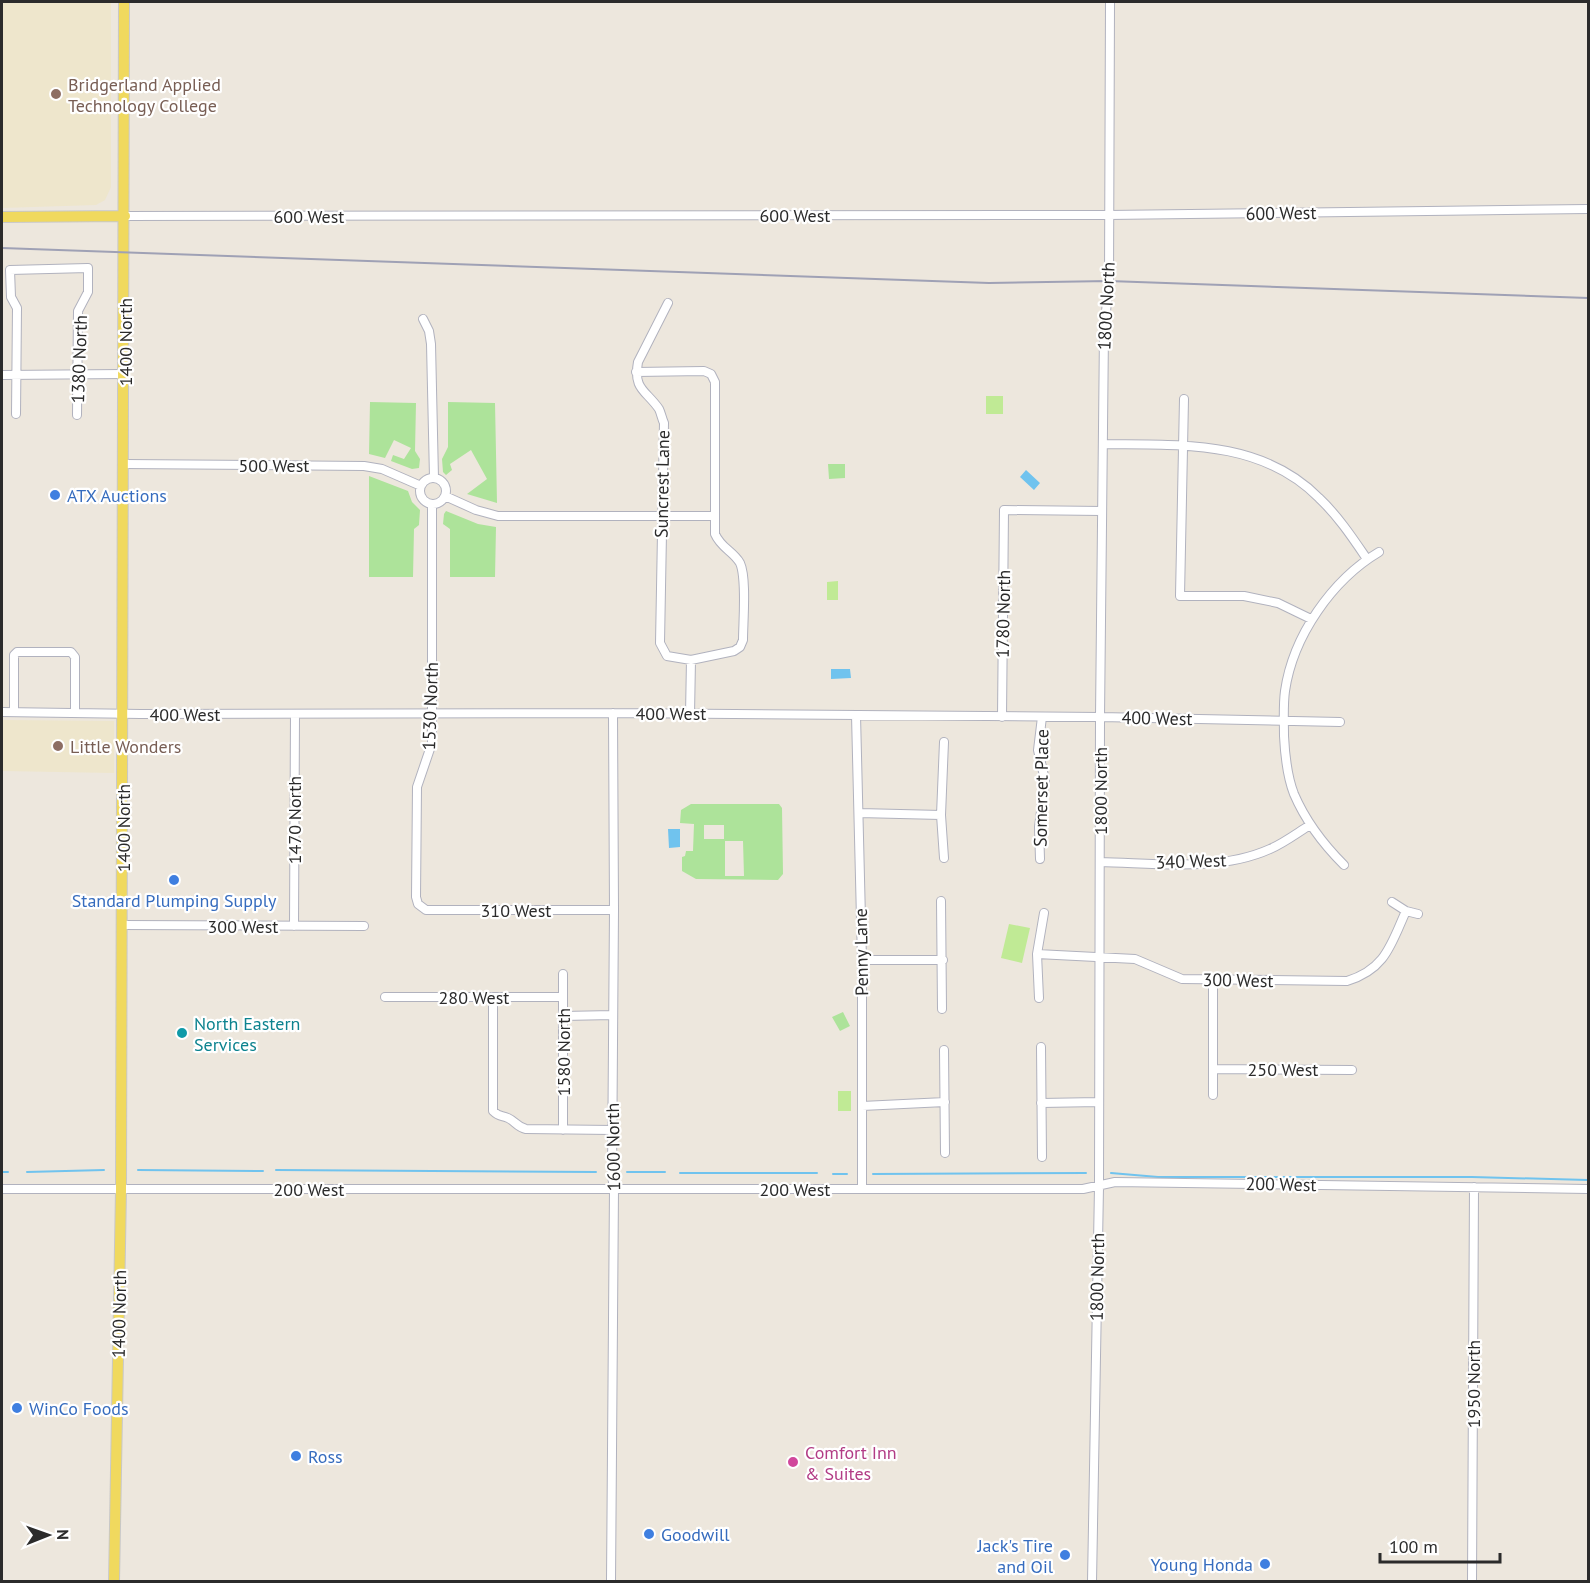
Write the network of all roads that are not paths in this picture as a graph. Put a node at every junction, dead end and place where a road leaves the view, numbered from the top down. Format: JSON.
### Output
{"nodes":[{"id":1,"x":124,"y":2,"type":"edge"},
{"id":2,"x":1110,"y":2,"type":"edge"},
{"id":3,"x":1588,"y":209,"type":"edge"},
{"id":4,"x":1108,"y":215,"type":"junction"},
{"id":5,"x":125,"y":216,"type":"junction"},
{"id":6,"x":2,"y":217,"type":"edge"},
{"id":7,"x":668,"y":303,"type":"dead end"},
{"id":8,"x":423,"y":319,"type":"dead end"},
{"id":9,"x":636,"y":372,"type":"junction"},
{"id":10,"x":124,"y":374,"type":"junction"},
{"id":11,"x":2,"y":375,"type":"edge"},
{"id":12,"x":15,"y":375,"type":"junction"},
{"id":13,"x":76,"y":375,"type":"junction"},
{"id":14,"x":1184,"y":399,"type":"dead end"},
{"id":15,"x":16,"y":414,"type":"dead end"},
{"id":16,"x":77,"y":415,"type":"dead end"},
{"id":17,"x":1103,"y":444,"type":"junction"},
{"id":18,"x":1183,"y":446,"type":"junction"},
{"id":19,"x":124,"y":464,"type":"junction"},
{"id":20,"x":434,"y":478,"type":"junction"},
{"id":21,"x":421,"y":486,"type":"junction"},
{"id":22,"x":446,"y":496,"type":"junction"},
{"id":23,"x":432,"y":504,"type":"junction"},
{"id":24,"x":1102,"y":511,"type":"junction"},
{"id":25,"x":661,"y":516,"type":"junction"},
{"id":26,"x":715,"y":516,"type":"junction"},
{"id":27,"x":1379,"y":552,"type":"dead end"},
{"id":28,"x":1367,"y":559,"type":"junction"},
{"id":29,"x":1311,"y":619,"type":"junction"},
{"id":30,"x":691,"y":660,"type":"junction"},
{"id":31,"x":2,"y":712,"type":"edge"},
{"id":32,"x":15,"y":712,"type":"junction"},
{"id":33,"x":75,"y":713,"type":"junction"},
{"id":34,"x":432,"y":713,"type":"junction"},
{"id":35,"x":612,"y":713,"type":"junction"},
{"id":36,"x":123,"y":714,"type":"junction"},
{"id":37,"x":295,"y":714,"type":"junction"},
{"id":38,"x":690,"y":714,"type":"junction"},
{"id":39,"x":856,"y":715,"type":"junction"},
{"id":40,"x":1002,"y":717,"type":"junction"},
{"id":41,"x":1042,"y":717,"type":"junction"},
{"id":42,"x":1100,"y":717,"type":"junction"},
{"id":43,"x":1284,"y":722,"type":"junction"},
{"id":44,"x":1340,"y":722,"type":"dead end"},
{"id":45,"x":944,"y":742,"type":"dead end"},
{"id":46,"x":859,"y":813,"type":"junction"},
{"id":47,"x":941,"y":815,"type":"junction"},
{"id":48,"x":1310,"y":825,"type":"junction"},
{"id":49,"x":944,"y":858,"type":"dead end"},
{"id":50,"x":1040,"y":859,"type":"dead end"},
{"id":51,"x":1100,"y":862,"type":"junction"},
{"id":52,"x":1344,"y":865,"type":"dead end"},
{"id":53,"x":941,"y":901,"type":"dead end"},
{"id":54,"x":1392,"y":902,"type":"dead end"},
{"id":55,"x":418,"y":904,"type":"joint"},
{"id":56,"x":614,"y":910,"type":"junction"},
{"id":57,"x":1406,"y":910,"type":"junction"},
{"id":58,"x":1044,"y":913,"type":"dead end"},
{"id":59,"x":1418,"y":914,"type":"dead end"},
{"id":60,"x":122,"y":925,"type":"junction"},
{"id":61,"x":294,"y":926,"type":"junction"},
{"id":62,"x":364,"y":926,"type":"dead end"},
{"id":63,"x":1037,"y":954,"type":"junction"},
{"id":64,"x":1100,"y":957,"type":"junction"},
{"id":65,"x":862,"y":960,"type":"junction"},
{"id":66,"x":943,"y":960,"type":"junction"},
{"id":67,"x":563,"y":974,"type":"dead end"},
{"id":68,"x":1214,"y":980,"type":"junction"},
{"id":69,"x":385,"y":997,"type":"dead end"},
{"id":70,"x":563,"y":997,"type":"junction"},
{"id":71,"x":493,"y":998,"type":"junction"},
{"id":72,"x":1039,"y":998,"type":"dead end"},
{"id":73,"x":942,"y":1009,"type":"dead end"},
{"id":74,"x":613,"y":1015,"type":"junction"},
{"id":75,"x":563,"y":1016,"type":"junction"},
{"id":76,"x":1041,"y":1047,"type":"dead end"},
{"id":77,"x":944,"y":1050,"type":"dead end"},
{"id":78,"x":1213,"y":1069,"type":"junction"},
{"id":79,"x":1352,"y":1070,"type":"dead end"},
{"id":80,"x":1213,"y":1095,"type":"dead end"},
{"id":81,"x":945,"y":1102,"type":"junction"},
{"id":82,"x":1099,"y":1102,"type":"junction"},
{"id":83,"x":1041,"y":1103,"type":"junction"},
{"id":84,"x":862,"y":1107,"type":"junction"},
{"id":85,"x":563,"y":1130,"type":"junction"},
{"id":86,"x":613,"y":1130,"type":"junction"},
{"id":87,"x":945,"y":1153,"type":"dead end"},
{"id":88,"x":1042,"y":1156,"type":"dead end"},
{"id":89,"x":1099,"y":1187,"type":"junction"},
{"id":90,"x":1474,"y":1187,"type":"junction"},
{"id":91,"x":614,"y":1188,"type":"junction"},
{"id":92,"x":1588,"y":1188,"type":"edge"},
{"id":93,"x":2,"y":1189,"type":"edge"},
{"id":94,"x":862,"y":1189,"type":"junction"},
{"id":95,"x":121,"y":1190,"type":"junction"},
{"id":96,"x":114,"y":1581,"type":"edge"},
{"id":97,"x":611,"y":1581,"type":"edge"},
{"id":98,"x":1092,"y":1581,"type":"edge"},
{"id":99,"x":1472,"y":1581,"type":"edge"}],
"edges":[{"from":1,"to":5,"type":"main road","name":"1400 North"},
{"from":2,"to":4,"type":"street","name":"1800 North"},
{"from":3,"to":4,"type":"street","name":"600 West"},
{"from":4,"to":5,"type":"street","name":"600 West"},
{"from":4,"to":17,"type":"street","name":"1800 North"},
{"from":5,"to":6,"type":"main road","name":"600 West"},
{"from":5,"to":10,"type":"main road","name":"1400 North"},
{"from":7,"to":9,"type":"street"},
{"from":8,"to":20,"type":"street"},
{"from":9,"to":25,"type":"street","name":"Suncrest Lane"},
{"from":9,"to":26,"type":"street"},
{"from":10,"to":13,"type":"street"},
{"from":10,"to":19,"type":"main road","name":"1400 North"},
{"from":11,"to":12,"type":"street"},
{"from":12,"to":13,"type":"street"},
{"from":12,"to":13,"type":"street","name":"1380 North"},
{"from":12,"to":15,"type":"street"},
{"from":13,"to":16,"type":"street","name":"1380 North"},
{"from":14,"to":18,"type":"street"},
{"from":17,"to":18,"type":"street"},
{"from":17,"to":24,"type":"street","name":"1800 North"},
{"from":18,"to":28,"type":"street"},
{"from":18,"to":29,"type":"street"},
{"from":19,"to":21,"type":"street","name":"500 West"},
{"from":19,"to":36,"type":"main road","name":"1400 North"},
{"from":20,"to":21,"type":"street"},
{"from":20,"to":22,"type":"street"},
{"from":21,"to":23,"type":"street"},
{"from":22,"to":23,"type":"street"},
{"from":22,"to":25,"type":"street"},
{"from":23,"to":34,"type":"street","name":"1530 North"},
{"from":24,"to":40,"type":"street","name":"1780 North"},
{"from":24,"to":42,"type":"street","name":"1800 North"},
{"from":25,"to":26,"type":"street"},
{"from":25,"to":30,"type":"street","name":"Suncrest Lane"},
{"from":26,"to":30,"type":"street"},
{"from":27,"to":28,"type":"street"},
{"from":28,"to":29,"type":"street"},
{"from":29,"to":43,"type":"street"},
{"from":30,"to":38,"type":"street"},
{"from":31,"to":32,"type":"street","name":"400 West"},
{"from":32,"to":33,"type":"street","name":"400 West"},
{"from":32,"to":33,"type":"street"},
{"from":33,"to":36,"type":"street","name":"400 West"},
{"from":34,"to":35,"type":"street","name":"400 West"},
{"from":34,"to":37,"type":"street","name":"400 West"},
{"from":34,"to":55,"type":"street","name":"1530 North"},
{"from":35,"to":38,"type":"street","name":"400 West"},
{"from":35,"to":56,"type":"street","name":"1600 North"},
{"from":36,"to":37,"type":"street","name":"400 West"},
{"from":36,"to":60,"type":"main road","name":"1400 North"},
{"from":37,"to":61,"type":"street","name":"1470 North"},
{"from":38,"to":39,"type":"street","name":"400 West"},
{"from":39,"to":40,"type":"street","name":"400 West"},
{"from":39,"to":46,"type":"street","name":"Penny Lane"},
{"from":40,"to":41,"type":"street","name":"400 West"},
{"from":41,"to":42,"type":"street","name":"400 West"},
{"from":41,"to":50,"type":"street","name":"Somerset Place"},
{"from":42,"to":43,"type":"street","name":"400 West"},
{"from":42,"to":51,"type":"street","name":"1800 North"},
{"from":43,"to":44,"type":"street","name":"400 West"},
{"from":43,"to":48,"type":"street"},
{"from":45,"to":47,"type":"street"},
{"from":46,"to":47,"type":"street"},
{"from":46,"to":65,"type":"street","name":"Penny Lane"},
{"from":47,"to":49,"type":"street"},
{"from":48,"to":51,"type":"street","name":"340 West"},
{"from":48,"to":52,"type":"street"},
{"from":51,"to":64,"type":"street","name":"1800 North"},
{"from":53,"to":66,"type":"street"},
{"from":54,"to":57,"type":"street"},
{"from":55,"to":56,"type":"street","name":"310 West"},
{"from":56,"to":74,"type":"street","name":"1600 North"},
{"from":57,"to":59,"type":"street"},
{"from":57,"to":68,"type":"street","name":"300 West"},
{"from":58,"to":63,"type":"street"},
{"from":60,"to":61,"type":"street","name":"300 West"},
{"from":60,"to":95,"type":"main road","name":"1400 North"},
{"from":61,"to":62,"type":"street","name":"300 West"},
{"from":63,"to":64,"type":"street","name":"300 West"},
{"from":63,"to":72,"type":"street"},
{"from":64,"to":68,"type":"street","name":"300 West"},
{"from":64,"to":82,"type":"street","name":"1800 North"},
{"from":65,"to":66,"type":"street"},
{"from":65,"to":84,"type":"street","name":"Penny Lane"},
{"from":66,"to":73,"type":"street"},
{"from":67,"to":70,"type":"street","name":"1580 North"},
{"from":68,"to":78,"type":"street"},
{"from":69,"to":71,"type":"street","name":"280 West"},
{"from":70,"to":71,"type":"street","name":"280 West"},
{"from":70,"to":75,"type":"street","name":"1580 North"},
{"from":71,"to":85,"type":"street"},
{"from":74,"to":75,"type":"street"},
{"from":74,"to":86,"type":"street","name":"1600 North"},
{"from":75,"to":85,"type":"street","name":"1580 North"},
{"from":76,"to":83,"type":"street"},
{"from":77,"to":81,"type":"street"},
{"from":78,"to":79,"type":"street","name":"250 West"},
{"from":78,"to":80,"type":"street"},
{"from":81,"to":84,"type":"street"},
{"from":81,"to":87,"type":"street"},
{"from":82,"to":83,"type":"street"},
{"from":82,"to":89,"type":"street","name":"1800 North"},
{"from":83,"to":88,"type":"street"},
{"from":84,"to":94,"type":"street","name":"Penny Lane"},
{"from":85,"to":86,"type":"street"},
{"from":86,"to":91,"type":"street","name":"1600 North"},
{"from":89,"to":90,"type":"street","name":"200 West"},
{"from":89,"to":94,"type":"street","name":"200 West"},
{"from":89,"to":98,"type":"street","name":"1800 North"},
{"from":90,"to":92,"type":"street","name":"200 West"},
{"from":90,"to":99,"type":"street","name":"1950 North"},
{"from":91,"to":94,"type":"street","name":"200 West"},
{"from":91,"to":95,"type":"street","name":"200 West"},
{"from":91,"to":97,"type":"street","name":"1600 North"},
{"from":93,"to":95,"type":"street","name":"200 West"},
{"from":95,"to":96,"type":"main road","name":"1400 North"}]}
